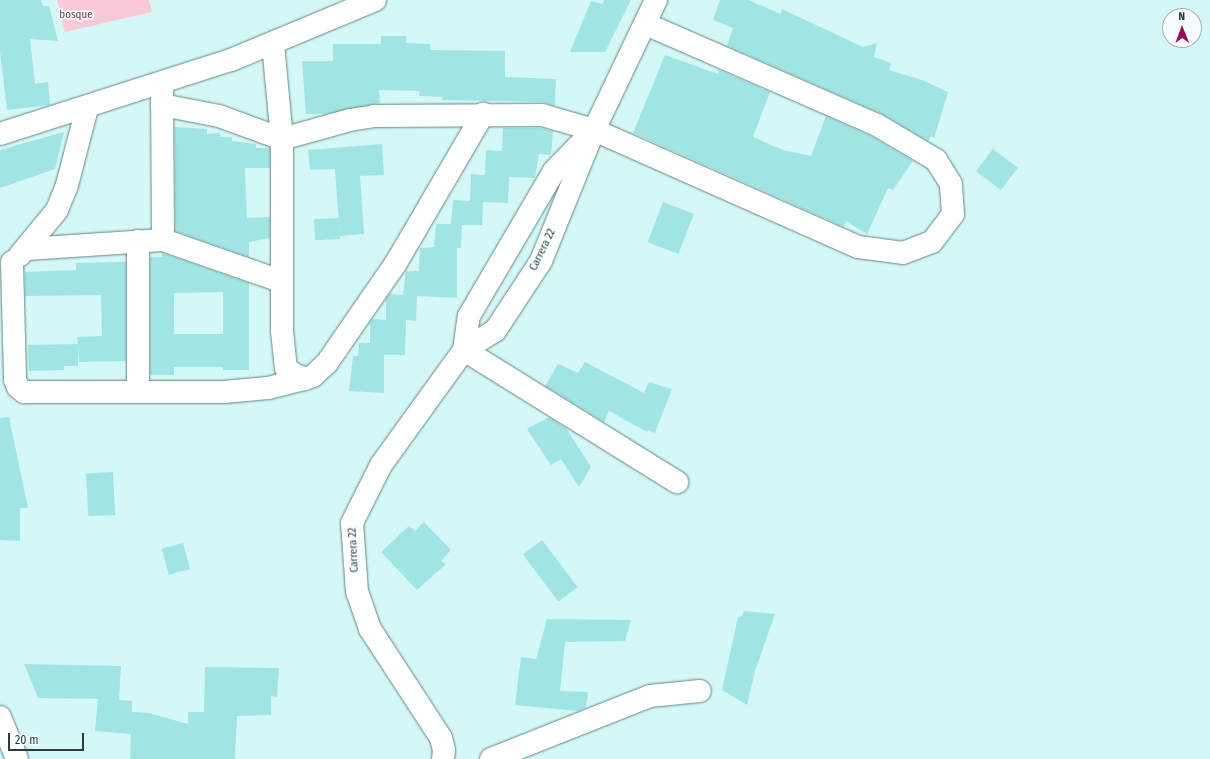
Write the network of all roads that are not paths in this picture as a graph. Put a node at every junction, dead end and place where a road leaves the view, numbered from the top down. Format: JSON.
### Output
{"nodes":[{"id":1,"x":375,"y":0,"type":"edge"},
{"id":2,"x":656,"y":0,"type":"edge"},
{"id":3,"x":646,"y":24,"type":"junction"},
{"id":4,"x":273,"y":44,"type":"junction"},
{"id":5,"x":162,"y":94,"type":"junction"},
{"id":6,"x":87,"y":108,"type":"junction"},
{"id":7,"x":483,"y":114,"type":"junction"},
{"id":8,"x":594,"y":130,"type":"junction"},
{"id":9,"x":0,"y":134,"type":"edge"},
{"id":10,"x":282,"y":139,"type":"junction"},
{"id":11,"x":162,"y":240,"type":"junction"},
{"id":12,"x":138,"y":241,"type":"junction"},
{"id":13,"x":13,"y":259,"type":"edge"},
{"id":14,"x":280,"y":281,"type":"junction"},
{"id":15,"x":464,"y":350,"type":"junction"},
{"id":16,"x":305,"y":379,"type":"junction"},
{"id":17,"x":138,"y":390,"type":"junction"},
{"id":18,"x":677,"y":482,"type":"dead end"},
{"id":19,"x":700,"y":692,"type":"dead end"},
{"id":20,"x":0,"y":718,"type":"edge"},
{"id":21,"x":17,"y":759,"type":"edge"},
{"id":22,"x":443,"y":759,"type":"edge"},
{"id":23,"x":491,"y":759,"type":"edge"}],
"edges":[{"from":1,"to":4,"type":"main road"},
{"from":2,"to":3,"type":"main road","name":"Carrera 22"},
{"from":3,"to":8,"type":"main road","name":"Carrera 22"},
{"from":3,"to":8,"type":"main road"},
{"from":4,"to":5,"type":"main road"},
{"from":4,"to":10,"type":"main road"},
{"from":5,"to":6,"type":"main road"},
{"from":5,"to":10,"type":"main road"},
{"from":5,"to":11,"type":"main road"},
{"from":6,"to":9,"type":"main road"},
{"from":6,"to":13,"type":"main road"},
{"from":7,"to":8,"type":"main road"},
{"from":7,"to":10,"type":"main road"},
{"from":7,"to":16,"type":"main road"},
{"from":8,"to":15,"type":"main road","name":"Carrera 22"},
{"from":8,"to":15,"type":"main road","name":"Carrera 22"},
{"from":10,"to":14,"type":"main road"},
{"from":11,"to":12,"type":"main road"},
{"from":11,"to":14,"type":"main road"},
{"from":12,"to":13,"type":"main road"},
{"from":12,"to":17,"type":"main road"},
{"from":13,"to":17,"type":"main road"},
{"from":14,"to":16,"type":"main road"},
{"from":15,"to":18,"type":"main road"},
{"from":15,"to":22,"type":"main road","name":"Carrera 22"},
{"from":16,"to":17,"type":"main road"},
{"from":19,"to":23,"type":"main road"},
{"from":20,"to":21,"type":"main road"}]}
